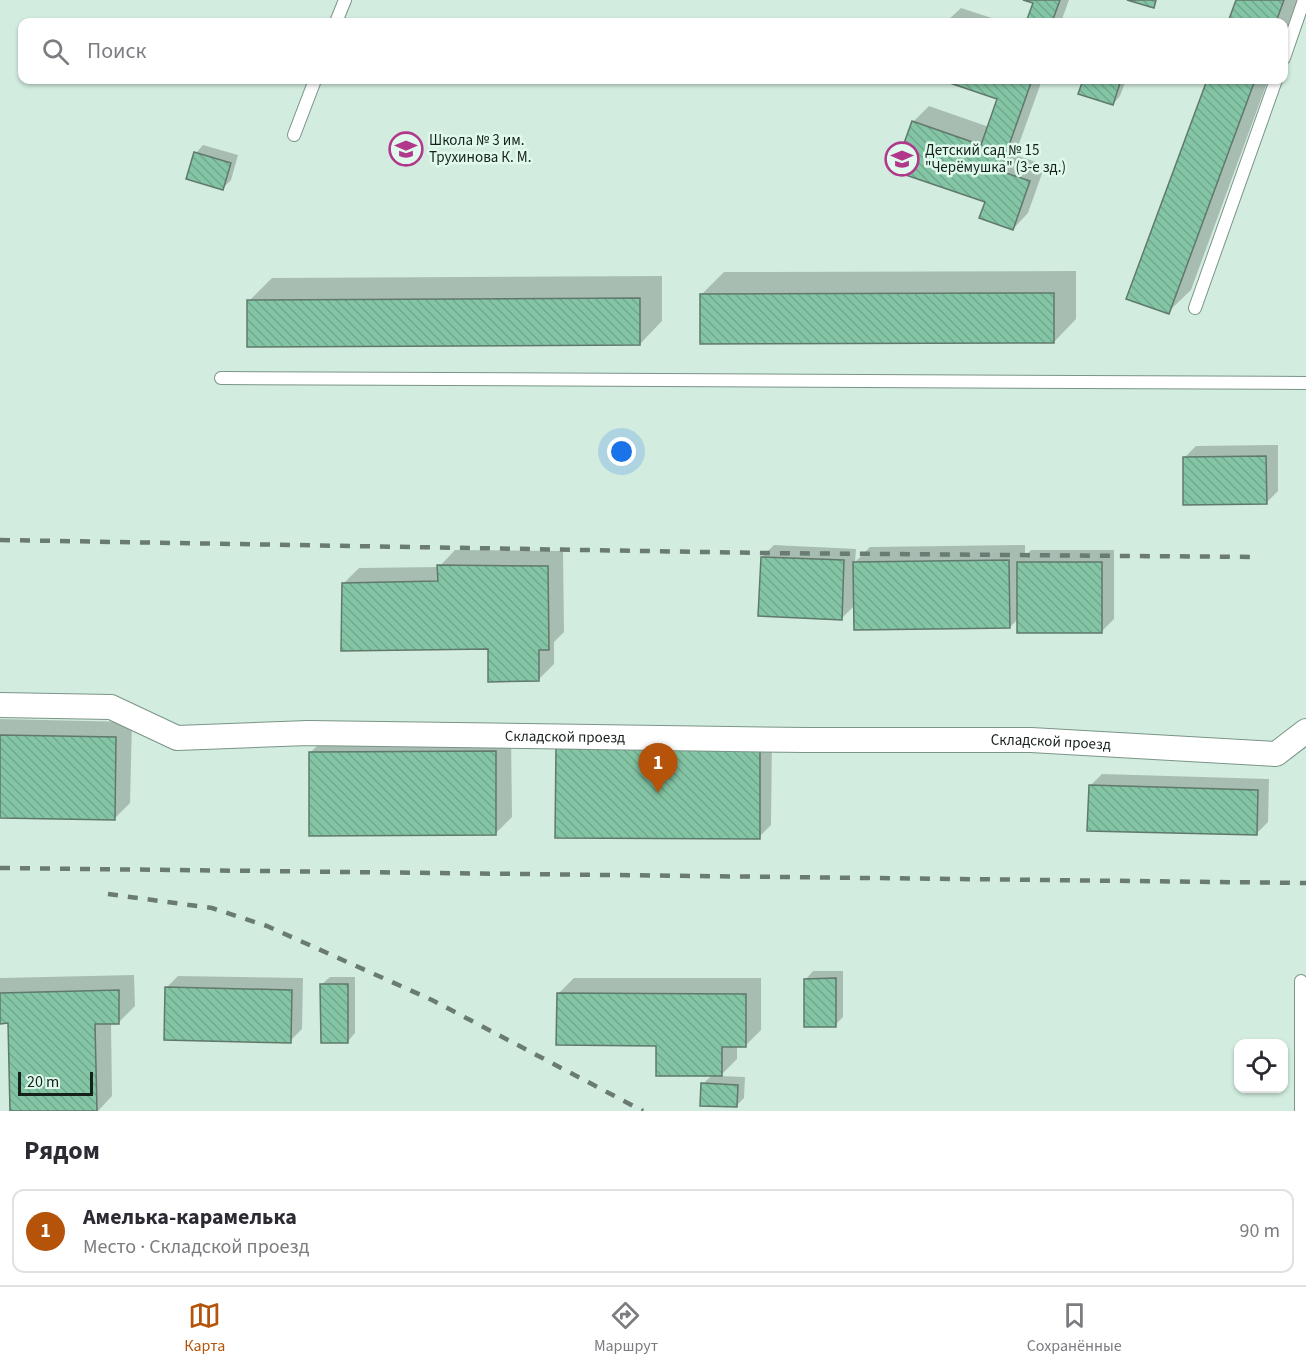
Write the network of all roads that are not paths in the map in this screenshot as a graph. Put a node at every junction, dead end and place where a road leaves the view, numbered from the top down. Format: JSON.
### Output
{"nodes":[{"id":1,"x":345,"y":0,"type":"edge"},
{"id":2,"x":1304,"y":0,"type":"edge"},
{"id":3,"x":338,"y":18,"type":"edge"},
{"id":4,"x":1288,"y":46,"type":"edge"},
{"id":5,"x":313,"y":84,"type":"edge"},
{"id":6,"x":1275,"y":84,"type":"edge"},
{"id":7,"x":294,"y":135,"type":"dead end"},
{"id":8,"x":1195,"y":308,"type":"dead end"},
{"id":9,"x":221,"y":378,"type":"dead end"},
{"id":10,"x":1306,"y":383,"type":"edge"},
{"id":11,"x":0,"y":705,"type":"edge"},
{"id":12,"x":1306,"y":731,"type":"edge"},
{"id":13,"x":1301,"y":981,"type":"dead end"},
{"id":14,"x":1301,"y":1111,"type":"edge"}],
"edges":[{"from":1,"to":3,"type":"lane"},
{"from":2,"to":4,"type":"lane"},
{"from":5,"to":7,"type":"lane"},
{"from":6,"to":8,"type":"lane"},
{"from":9,"to":10,"type":"lane"},
{"from":11,"to":12,"type":"street","name":"Складской проезд"},
{"from":13,"to":14,"type":"lane"}]}
